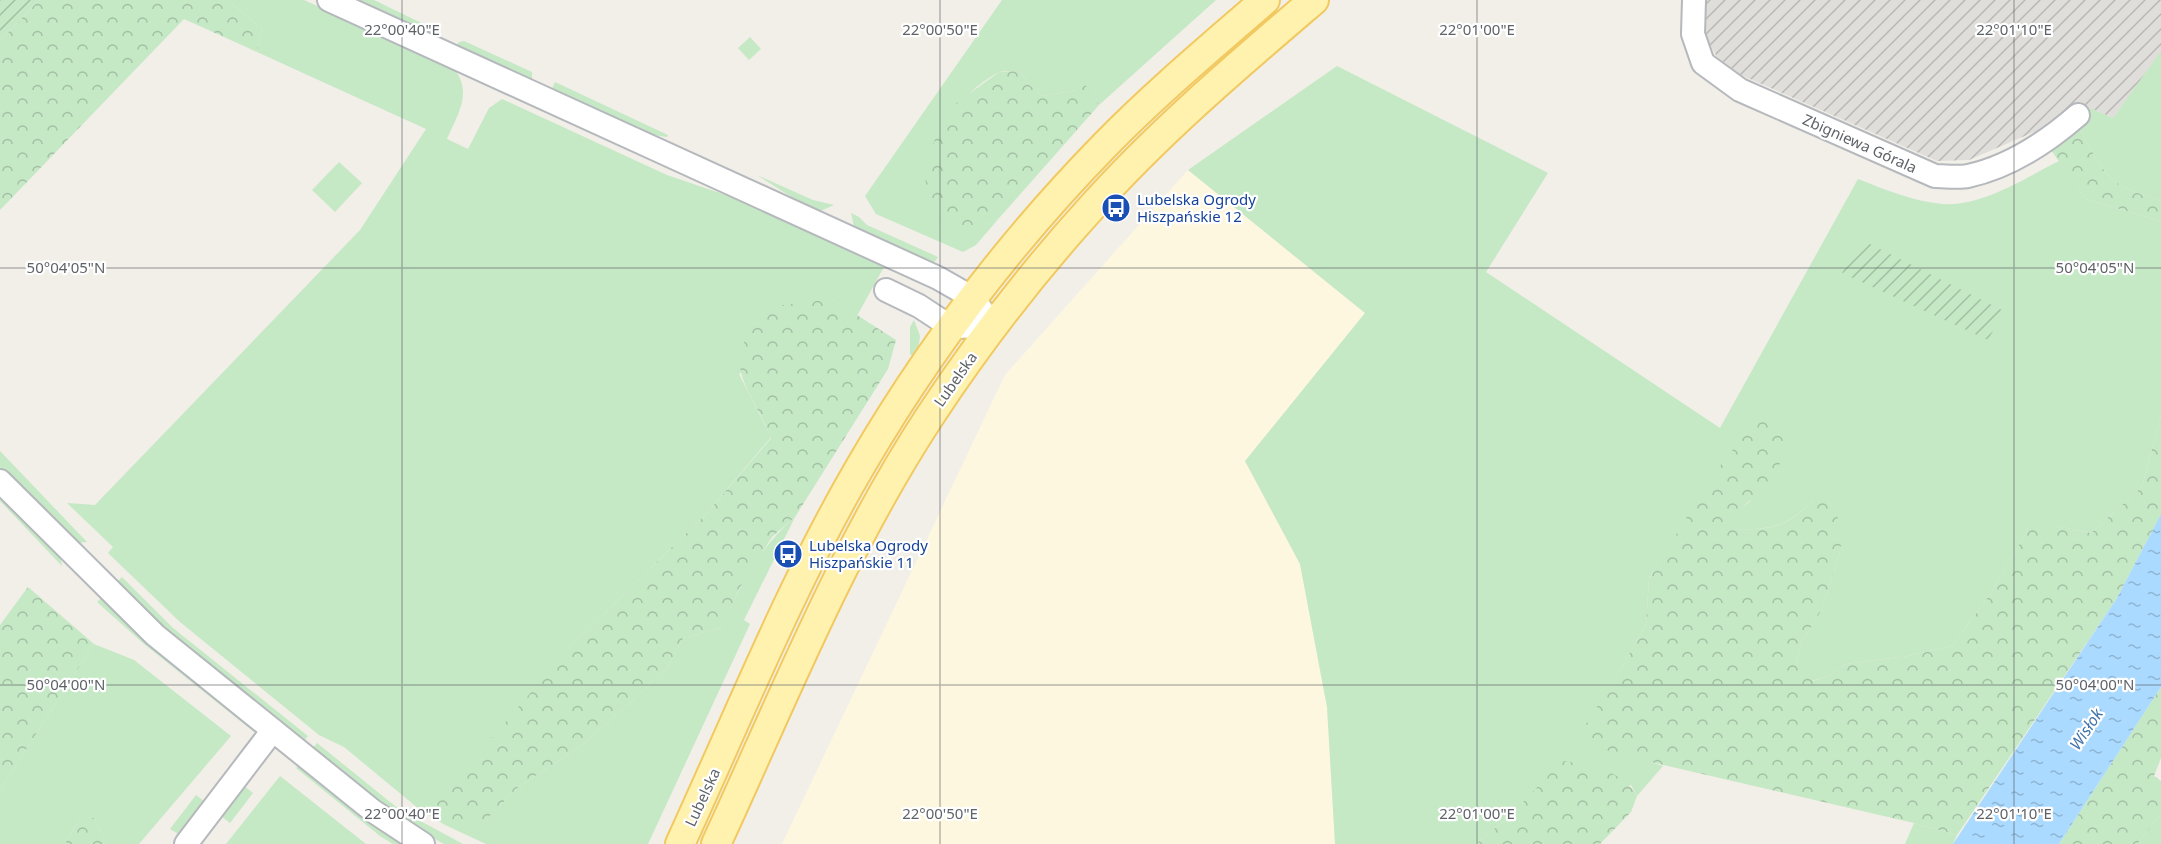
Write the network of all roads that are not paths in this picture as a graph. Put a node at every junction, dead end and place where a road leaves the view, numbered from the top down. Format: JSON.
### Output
{"nodes":[{"id":1,"x":329,"y":0,"type":"edge"},
{"id":2,"x":1265,"y":0,"type":"edge"},
{"id":3,"x":1314,"y":0,"type":"edge"},
{"id":4,"x":1694,"y":0,"type":"edge"},
{"id":5,"x":2078,"y":115,"type":"dead end"},
{"id":6,"x":886,"y":290,"type":"dead end"},
{"id":7,"x":973,"y":298,"type":"junction"},
{"id":8,"x":993,"y":326,"type":"junction"},
{"id":9,"x":951,"y":327,"type":"junction"},
{"id":10,"x":0,"y":481,"type":"edge"},
{"id":11,"x":775,"y":638,"type":"junction"},
{"id":12,"x":804,"y":650,"type":"junction"},
{"id":13,"x":273,"y":730,"type":"junction"},
{"id":14,"x":186,"y":844,"type":"edge"},
{"id":15,"x":423,"y":844,"type":"edge"},
{"id":16,"x":680,"y":844,"type":"edge"},
{"id":17,"x":716,"y":844,"type":"edge"}],
"edges":[{"from":1,"to":7,"type":"street"},
{"from":2,"to":7,"type":"main road","name":"Lubelska"},
{"from":3,"to":8,"type":"main road","name":"Lubelska"},
{"from":4,"to":5,"type":"street","name":"Zbigniewa Górala"},
{"from":6,"to":9,"type":"street"},
{"from":7,"to":8,"type":"street"},
{"from":7,"to":9,"type":"main road","name":"Lubelska"},
{"from":8,"to":9,"type":"street"},
{"from":8,"to":12,"type":"main road","name":"Lubelska"},
{"from":9,"to":11,"type":"main road","name":"Lubelska"},
{"from":10,"to":13,"type":"street"},
{"from":11,"to":12,"type":"main road"},
{"from":11,"to":16,"type":"main road","name":"Lubelska"},
{"from":12,"to":17,"type":"main road","name":"Lubelska"},
{"from":13,"to":14,"type":"street"},
{"from":13,"to":15,"type":"street"}]}
